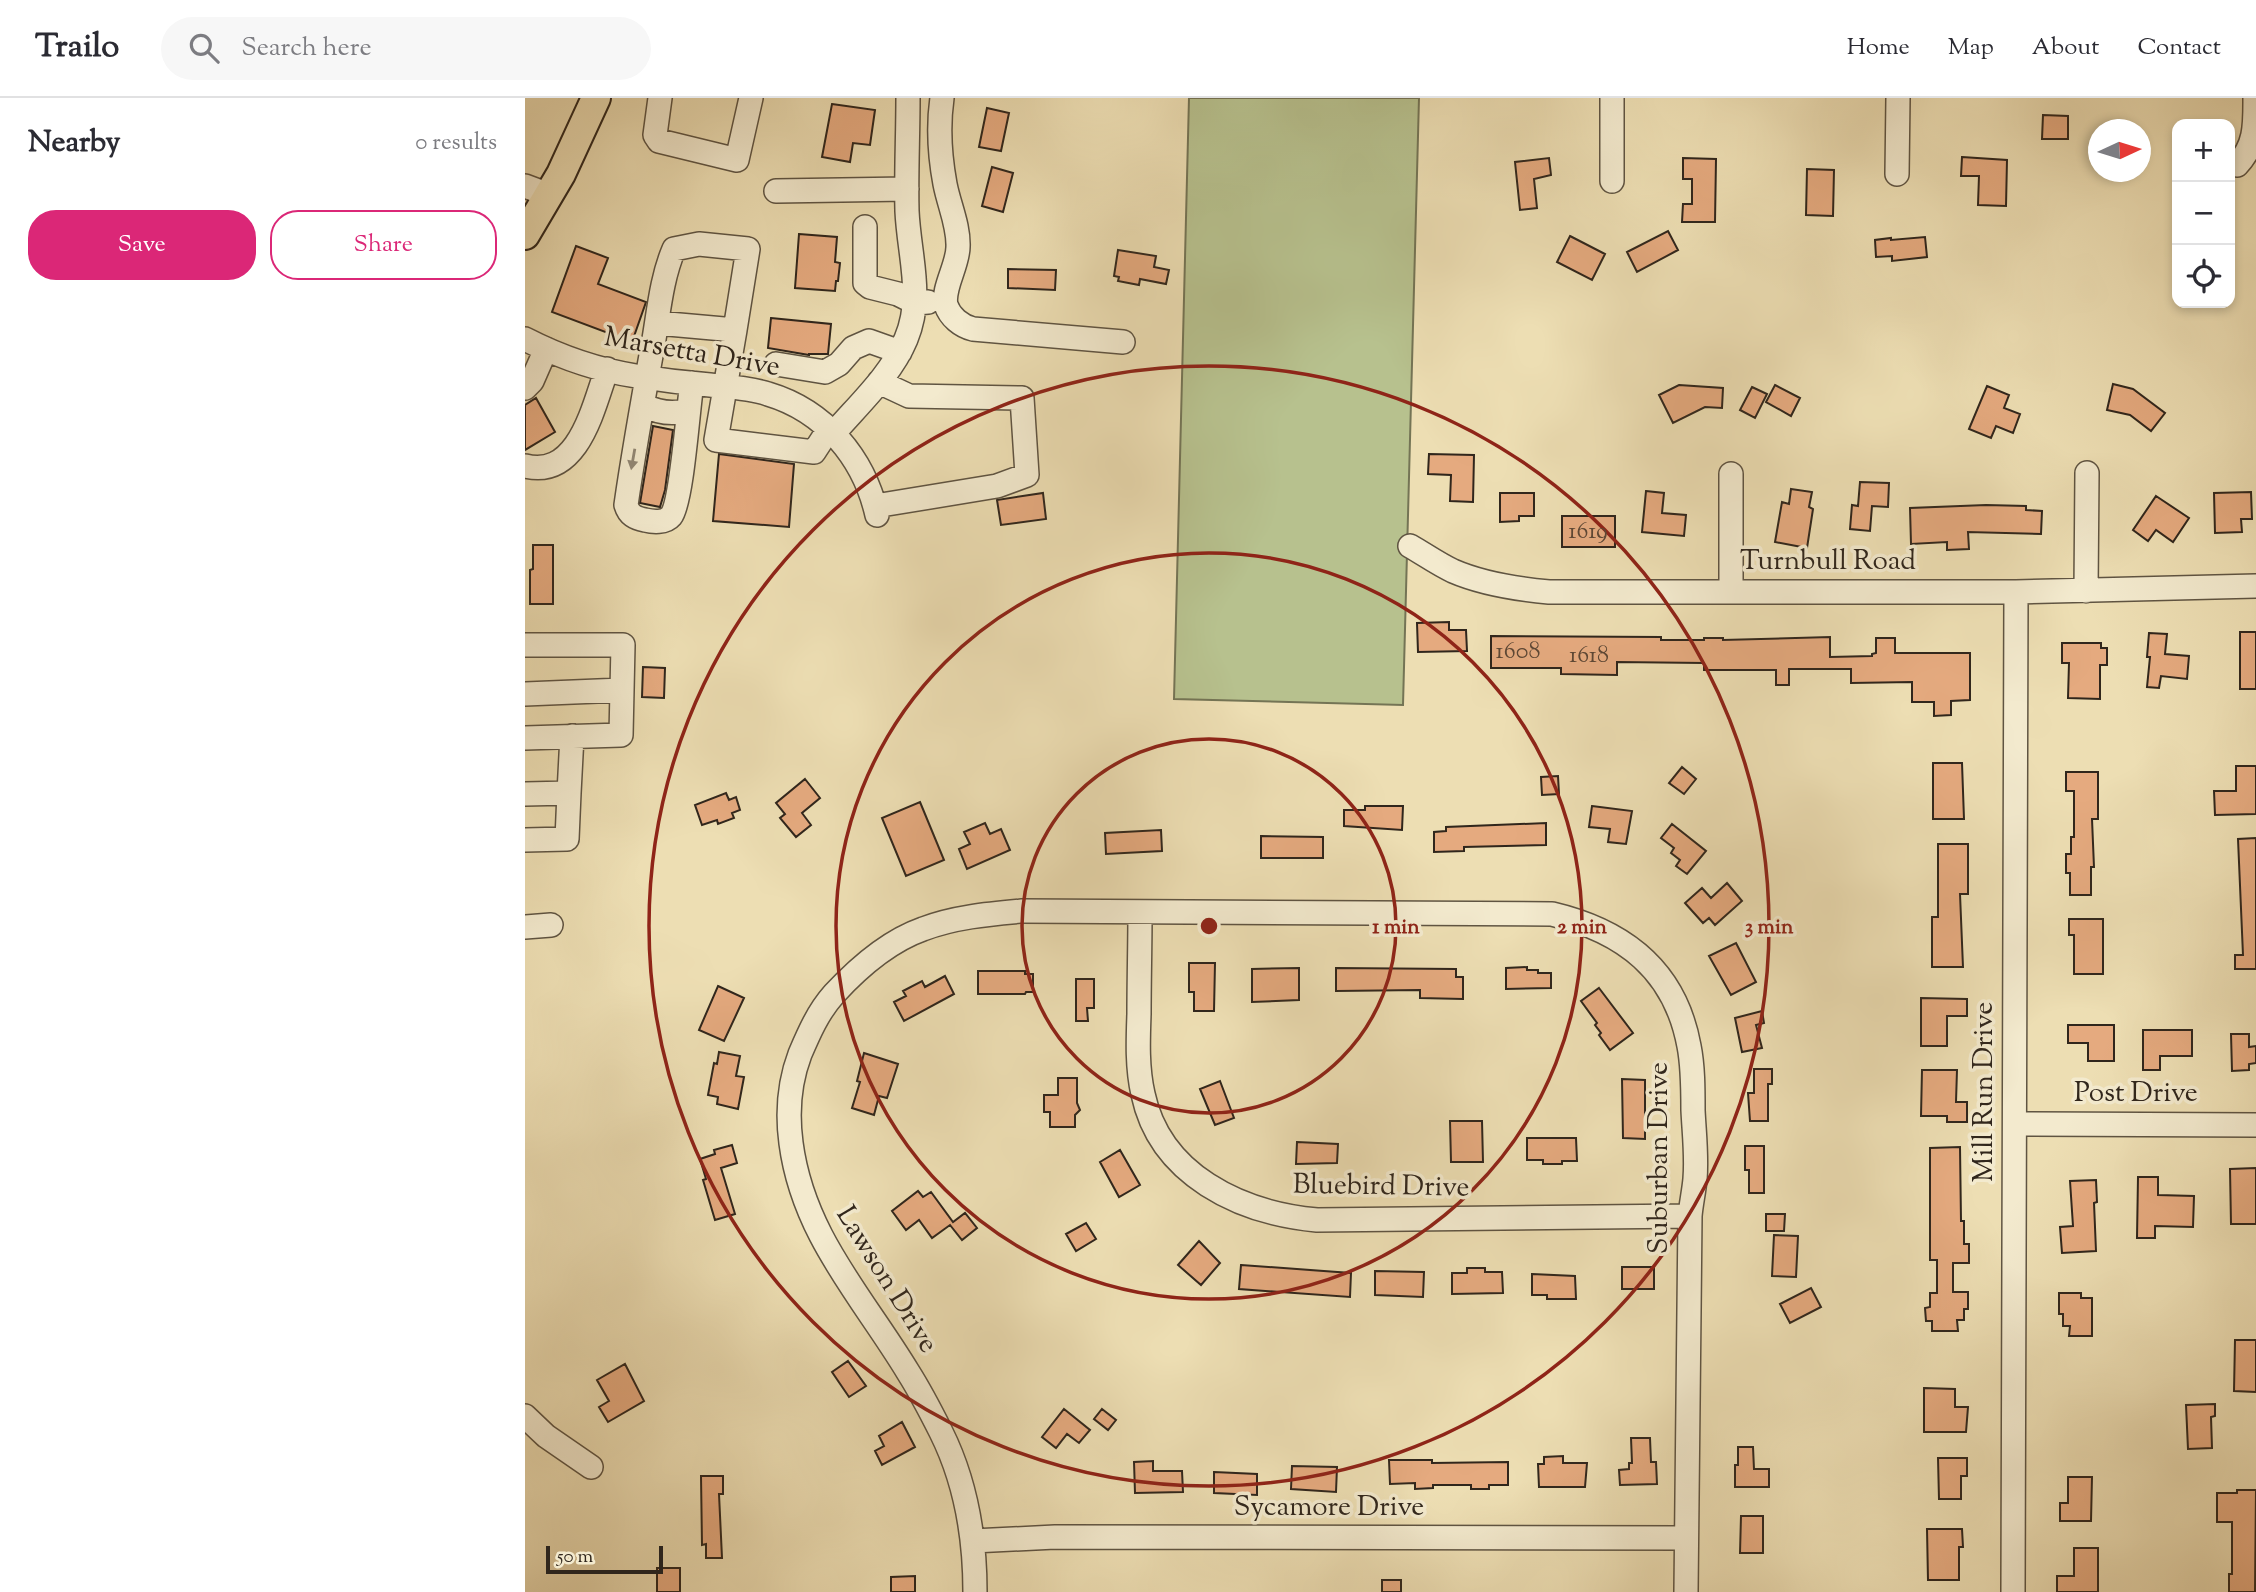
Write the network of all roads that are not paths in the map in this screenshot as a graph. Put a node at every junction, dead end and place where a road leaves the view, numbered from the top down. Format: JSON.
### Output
{"nodes":[{"id":1,"x":596,"y":98,"type":"edge"},
{"id":2,"x":660,"y":98,"type":"edge"},
{"id":3,"x":751,"y":98,"type":"edge"},
{"id":4,"x":908,"y":98,"type":"edge"},
{"id":5,"x":942,"y":98,"type":"edge"},
{"id":6,"x":1612,"y":98,"type":"edge"},
{"id":7,"x":1898,"y":98,"type":"edge"},
{"id":8,"x":2255,"y":98,"type":"edge"},
{"id":9,"x":2237,"y":165,"type":"dead end"},
{"id":10,"x":1897,"y":174,"type":"dead end"},
{"id":11,"x":1612,"y":181,"type":"dead end"},
{"id":12,"x":907,"y":189,"type":"junction"},
{"id":13,"x":537,"y":191,"type":"edge"},
{"id":14,"x":776,"y":191,"type":"dead end"},
{"id":15,"x":865,"y":228,"type":"dead end"},
{"id":16,"x":526,"y":230,"type":"edge"},
{"id":17,"x":945,"y":301,"type":"junction"},
{"id":18,"x":916,"y":303,"type":"junction"},
{"id":19,"x":657,"y":323,"type":"junction"},
{"id":20,"x":735,"y":330,"type":"junction"},
{"id":21,"x":1123,"y":342,"type":"dead end"},
{"id":22,"x":535,"y":344,"type":"edge"},
{"id":23,"x":899,"y":352,"type":"junction"},
{"id":24,"x":776,"y":364,"type":"dead end"},
{"id":25,"x":607,"y":369,"type":"junction"},
{"id":26,"x":647,"y":377,"type":"junction"},
{"id":27,"x":879,"y":382,"type":"junction"},
{"id":28,"x":692,"y":383,"type":"junction"},
{"id":29,"x":725,"y":387,"type":"junction"},
{"id":30,"x":525,"y":388,"type":"edge"},
{"id":31,"x":642,"y":405,"type":"junction"},
{"id":32,"x":688,"y":410,"type":"junction"},
{"id":33,"x":831,"y":431,"type":"junction"},
{"id":34,"x":525,"y":467,"type":"edge"},
{"id":35,"x":2087,"y":473,"type":"dead end"},
{"id":36,"x":1731,"y":474,"type":"dead end"},
{"id":37,"x":1410,"y":546,"type":"dead end"},
{"id":38,"x":2256,"y":586,"type":"edge"},
{"id":39,"x":1731,"y":591,"type":"junction"},
{"id":40,"x":2086,"y":591,"type":"junction"},
{"id":41,"x":2016,"y":593,"type":"junction"},
{"id":42,"x":525,"y":645,"type":"edge"},
{"id":43,"x":622,"y":690,"type":"junction"},
{"id":44,"x":525,"y":694,"type":"edge"},
{"id":45,"x":572,"y":736,"type":"junction"},
{"id":46,"x":525,"y":738,"type":"edge"},
{"id":47,"x":569,"y":793,"type":"junction"},
{"id":48,"x":525,"y":794,"type":"edge"},
{"id":49,"x":525,"y":840,"type":"edge"},
{"id":50,"x":1140,"y":912,"type":"junction"},
{"id":51,"x":551,"y":925,"type":"dead end"},
{"id":52,"x":525,"y":927,"type":"edge"},
{"id":53,"x":2015,"y":1124,"type":"junction"},
{"id":54,"x":2256,"y":1125,"type":"edge"},
{"id":55,"x":1690,"y":1216,"type":"junction"},
{"id":56,"x":525,"y":1416,"type":"edge"},
{"id":57,"x":590,"y":1466,"type":"dead end"},
{"id":58,"x":1686,"y":1538,"type":"junction"},
{"id":59,"x":973,"y":1541,"type":"junction"},
{"id":60,"x":975,"y":1592,"type":"edge"},
{"id":61,"x":1686,"y":1592,"type":"edge"},
{"id":62,"x":2013,"y":1592,"type":"edge"}],
"edges":[{"from":1,"to":13,"type":"main road"},
{"from":2,"to":3,"type":"street"},
{"from":4,"to":12,"type":"street"},
{"from":5,"to":17,"type":"street"},
{"from":6,"to":11,"type":"street"},
{"from":7,"to":10,"type":"street"},
{"from":8,"to":9,"type":"street"},
{"from":12,"to":14,"type":"street"},
{"from":12,"to":18,"type":"street"},
{"from":13,"to":16,"type":"main road"},
{"from":15,"to":18,"type":"street"},
{"from":17,"to":18,"type":"street"},
{"from":17,"to":21,"type":"street"},
{"from":18,"to":23,"type":"street"},
{"from":19,"to":20,"type":"street"},
{"from":19,"to":20,"type":"street"},
{"from":19,"to":26,"type":"street"},
{"from":20,"to":29,"type":"street"},
{"from":22,"to":25,"type":"street","name":"Marsetta Drive"},
{"from":22,"to":30,"type":"street"},
{"from":23,"to":24,"type":"street"},
{"from":23,"to":27,"type":"street"},
{"from":25,"to":26,"type":"street","name":"Marsetta Drive"},
{"from":25,"to":34,"type":"street"},
{"from":26,"to":28,"type":"street","name":"Marsetta Drive"},
{"from":26,"to":31,"type":"street"},
{"from":27,"to":33,"type":"street"},
{"from":27,"to":33,"type":"street","name":"Marsetta Drive"},
{"from":28,"to":29,"type":"street","name":"Marsetta Drive"},
{"from":28,"to":32,"type":"street"},
{"from":29,"to":33,"type":"street","name":"Marsetta Drive"},
{"from":29,"to":33,"type":"street"},
{"from":31,"to":32,"type":"street"},
{"from":31,"to":32,"type":"street","one_way":true},
{"from":35,"to":40,"type":"street"},
{"from":36,"to":39,"type":"street"},
{"from":37,"to":39,"type":"street","name":"Turnbull Road"},
{"from":38,"to":40,"type":"street","name":"Turnbull Road"},
{"from":39,"to":41,"type":"street","name":"Turnbull Road"},
{"from":40,"to":41,"type":"street","name":"Turnbull Road"},
{"from":41,"to":53,"type":"street","name":"Mill Run Drive"},
{"from":42,"to":43,"type":"street"},
{"from":43,"to":44,"type":"street"},
{"from":43,"to":45,"type":"street"},
{"from":45,"to":46,"type":"street"},
{"from":45,"to":47,"type":"street"},
{"from":47,"to":48,"type":"street"},
{"from":47,"to":49,"type":"street"},
{"from":50,"to":55,"type":"street","name":"Suburban Drive"},
{"from":50,"to":55,"type":"street","name":"Bluebird Drive"},
{"from":50,"to":59,"type":"street","name":"Lawson Drive"},
{"from":51,"to":52,"type":"street"},
{"from":53,"to":54,"type":"street","name":"Post Drive"},
{"from":53,"to":62,"type":"street","name":"Mill Run Drive"},
{"from":55,"to":58,"type":"street","name":"Suburban Drive"},
{"from":56,"to":57,"type":"street"},
{"from":58,"to":59,"type":"street","name":"Sycamore Drive"},
{"from":58,"to":61,"type":"street","name":"Suburban Drive"},
{"from":59,"to":60,"type":"street","name":"Lawson Drive"}]}
